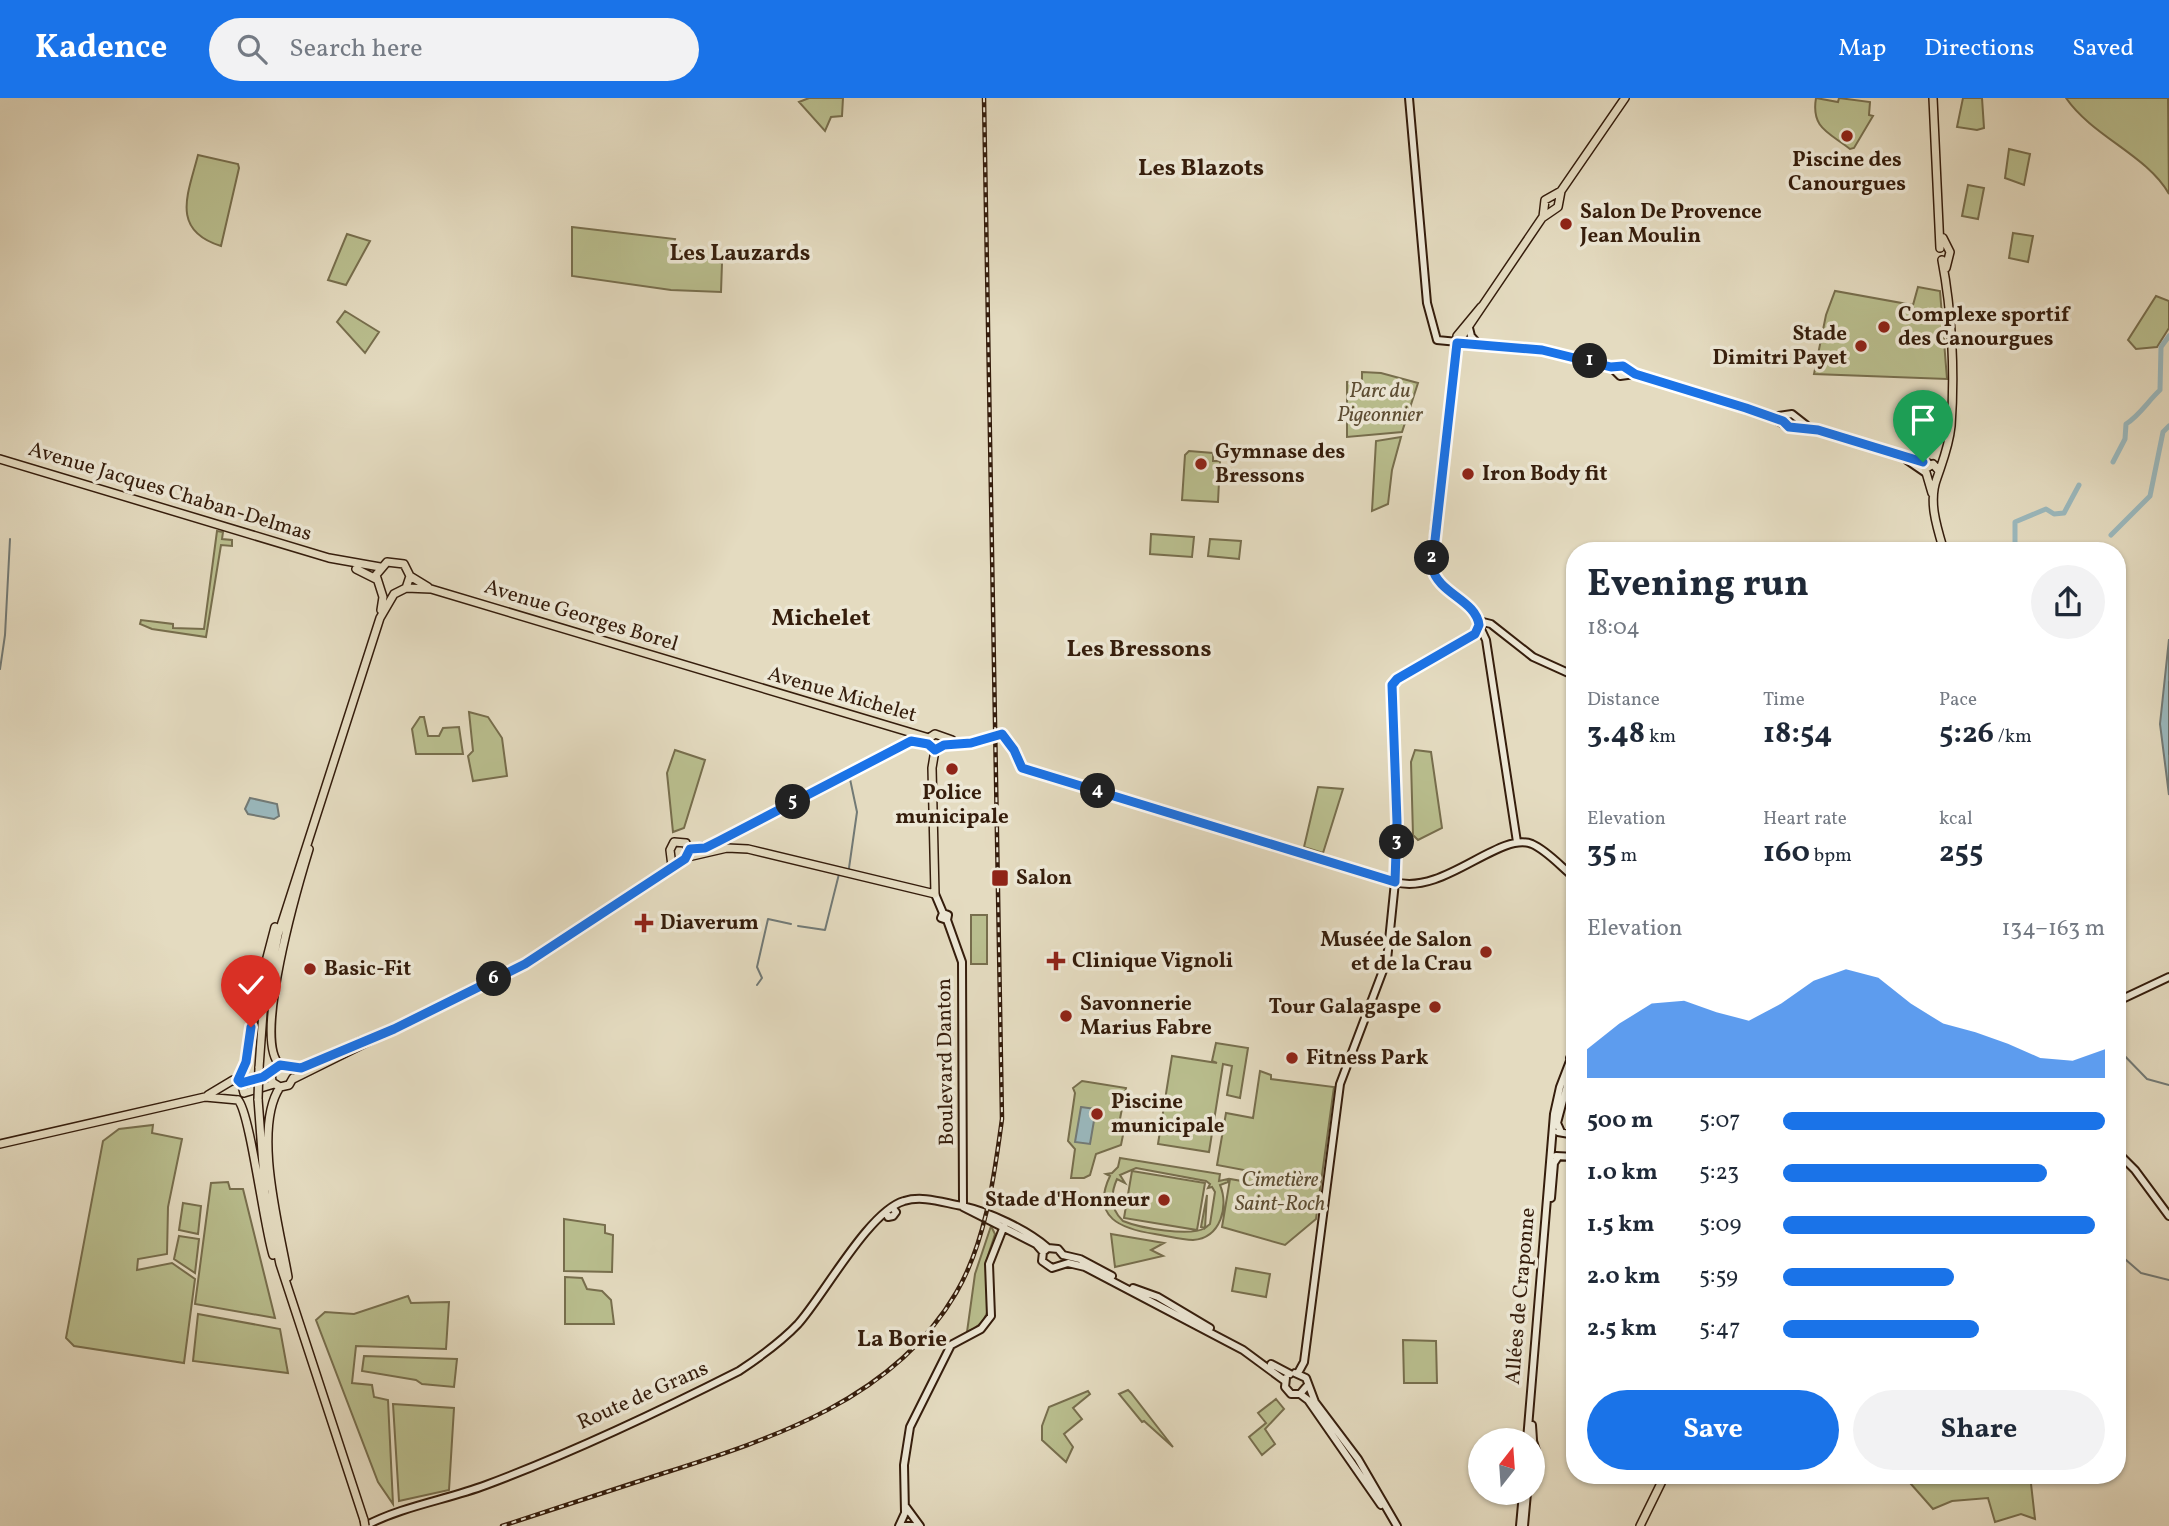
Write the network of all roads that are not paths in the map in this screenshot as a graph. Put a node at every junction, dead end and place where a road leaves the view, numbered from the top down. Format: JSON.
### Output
{"nodes":[{"id":1,"x":1409,"y":98,"type":"edge"},
{"id":2,"x":1625,"y":98,"type":"edge"},
{"id":3,"x":1933,"y":98,"type":"edge"},
{"id":4,"x":1556,"y":198,"type":"junction"},
{"id":5,"x":1548,"y":210,"type":"junction"},
{"id":6,"x":1481,"y":307,"type":"junction"},
{"id":7,"x":1469,"y":328,"type":"junction"},
{"id":8,"x":1457,"y":343,"type":"junction"},
{"id":9,"x":1480,"y":345,"type":"junction"},
{"id":10,"x":1784,"y":419,"type":"junction"},
{"id":11,"x":1795,"y":423,"type":"junction"},
{"id":12,"x":1947,"y":452,"type":"junction"},
{"id":13,"x":1899,"y":456,"type":"junction"},
{"id":14,"x":0,"y":459,"type":"edge"},
{"id":15,"x":1932,"y":464,"type":"junction"},
{"id":16,"x":1938,"y":473,"type":"junction"},
{"id":17,"x":1926,"y":475,"type":"junction"},
{"id":18,"x":1933,"y":497,"type":"junction"},
{"id":19,"x":1941,"y":542,"type":"edge"},
{"id":20,"x":329,"y":558,"type":"junction"},
{"id":21,"x":380,"y":567,"type":"junction"},
{"id":22,"x":410,"y":576,"type":"junction"},
{"id":23,"x":376,"y":579,"type":"junction"},
{"id":24,"x":407,"y":588,"type":"junction"},
{"id":25,"x":429,"y":588,"type":"junction"},
{"id":26,"x":381,"y":590,"type":"junction"},
{"id":27,"x":394,"y":594,"type":"junction"},
{"id":28,"x":380,"y":618,"type":"junction"},
{"id":29,"x":1479,"y":623,"type":"junction"},
{"id":30,"x":1566,"y":672,"type":"edge"},
{"id":31,"x":745,"y":684,"type":"joint"},
{"id":32,"x":928,"y":741,"type":"junction"},
{"id":33,"x":944,"y":742,"type":"junction"},
{"id":34,"x":935,"y":750,"type":"junction"},
{"id":35,"x":320,"y":804,"type":"junction"},
{"id":36,"x":724,"y":838,"type":"junction"},
{"id":37,"x":1517,"y":842,"type":"junction"},
{"id":38,"x":727,"y":848,"type":"junction"},
{"id":39,"x":681,"y":858,"type":"junction"},
{"id":40,"x":300,"y":860,"type":"junction"},
{"id":41,"x":1566,"y":871,"type":"edge"},
{"id":42,"x":1395,"y":882,"type":"junction"},
{"id":43,"x":934,"y":894,"type":"junction"},
{"id":44,"x":2169,"y":977,"type":"edge"},
{"id":45,"x":2126,"y":997,"type":"edge"},
{"id":46,"x":333,"y":1056,"type":"junction"},
{"id":47,"x":280,"y":1065,"type":"junction"},
{"id":48,"x":290,"y":1069,"type":"junction"},
{"id":49,"x":1566,"y":1070,"type":"edge"},
{"id":50,"x":271,"y":1072,"type":"junction"},
{"id":51,"x":293,"y":1079,"type":"junction"},
{"id":52,"x":240,"y":1082,"type":"junction"},
{"id":53,"x":277,"y":1086,"type":"junction"},
{"id":54,"x":223,"y":1088,"type":"junction"},
{"id":55,"x":1566,"y":1088,"type":"edge"},
{"id":56,"x":244,"y":1093,"type":"junction"},
{"id":57,"x":205,"y":1097,"type":"junction"},
{"id":58,"x":225,"y":1097,"type":"junction"},
{"id":59,"x":238,"y":1100,"type":"junction"},
{"id":60,"x":1552,"y":1132,"type":"junction"},
{"id":61,"x":1560,"y":1132,"type":"junction"},
{"id":62,"x":1566,"y":1133,"type":"edge"},
{"id":63,"x":0,"y":1144,"type":"edge"},
{"id":64,"x":1550,"y":1154,"type":"junction"},
{"id":65,"x":1558,"y":1157,"type":"junction"},
{"id":66,"x":1566,"y":1157,"type":"edge"},
{"id":67,"x":2126,"y":1161,"type":"edge"},
{"id":68,"x":964,"y":1188,"type":"junction"},
{"id":69,"x":950,"y":1203,"type":"junction"},
{"id":70,"x":963,"y":1207,"type":"junction"},
{"id":71,"x":2169,"y":1216,"type":"edge"},
{"id":72,"x":1004,"y":1226,"type":"junction"},
{"id":73,"x":1045,"y":1250,"type":"junction"},
{"id":74,"x":1063,"y":1255,"type":"junction"},
{"id":75,"x":280,"y":1264,"type":"junction"},
{"id":76,"x":1060,"y":1264,"type":"junction"},
{"id":77,"x":292,"y":1298,"type":"junction"},
{"id":78,"x":1301,"y":1375,"type":"junction"},
{"id":79,"x":1288,"y":1378,"type":"junction"},
{"id":80,"x":1306,"y":1387,"type":"junction"},
{"id":81,"x":1300,"y":1394,"type":"junction"},
{"id":82,"x":1528,"y":1428,"type":"edge"},
{"id":83,"x":1534,"y":1428,"type":"edge"},
{"id":84,"x":1661,"y":1484,"type":"edge"},
{"id":85,"x":1524,"y":1505,"type":"edge"},
{"id":86,"x":1392,"y":1518,"type":"junction"},
{"id":87,"x":907,"y":1521,"type":"edge"},
{"id":88,"x":365,"y":1524,"type":"edge"},
{"id":89,"x":920,"y":1526,"type":"edge"},
{"id":90,"x":1397,"y":1526,"type":"edge"},
{"id":91,"x":1522,"y":1526,"type":"edge"},
{"id":92,"x":1640,"y":1526,"type":"edge"}],
"edges":[{"from":1,"to":8,"type":"main road"},
{"from":2,"to":4,"type":"main road"},
{"from":3,"to":12,"type":"main road"},
{"from":4,"to":5,"type":"main road"},
{"from":4,"to":5,"type":"main road"},
{"from":5,"to":6,"type":"main road"},
{"from":6,"to":7,"type":"main road"},
{"from":6,"to":8,"type":"main road"},
{"from":7,"to":8,"type":"main road"},
{"from":7,"to":9,"type":"main road"},
{"from":8,"to":9,"type":"main road"},
{"from":8,"to":29,"type":"main road"},
{"from":9,"to":10,"type":"main road"},
{"from":10,"to":11,"type":"main road"},
{"from":10,"to":11,"type":"main road"},
{"from":11,"to":13,"type":"main road"},
{"from":12,"to":15,"type":"main road"},
{"from":12,"to":16,"type":"main road"},
{"from":13,"to":15,"type":"main road"},
{"from":13,"to":17,"type":"main road"},
{"from":14,"to":20,"type":"main road","name":"Avenue Jacques Chaban-Delmas"},
{"from":15,"to":16,"type":"main road"},
{"from":15,"to":17,"type":"main road"},
{"from":16,"to":17,"type":"main road"},
{"from":16,"to":18,"type":"main road"},
{"from":17,"to":18,"type":"main road"},
{"from":18,"to":19,"type":"main road"},
{"from":20,"to":21,"type":"main road","name":"Avenue Jacques Chaban-Delmas"},
{"from":20,"to":23,"type":"main road","name":"Avenue Jacques Chaban-Delmas"},
{"from":21,"to":22,"type":"main road"},
{"from":21,"to":23,"type":"main road"},
{"from":22,"to":24,"type":"main road"},
{"from":22,"to":25,"type":"main road"},
{"from":23,"to":26,"type":"main road"},
{"from":24,"to":25,"type":"main road","name":"Avenue Georges Borel"},
{"from":24,"to":27,"type":"main road"},
{"from":25,"to":31,"type":"main road","name":"Avenue Georges Borel"},
{"from":26,"to":27,"type":"main road"},
{"from":26,"to":28,"type":"main road"},
{"from":27,"to":28,"type":"main road"},
{"from":28,"to":35,"type":"main road"},
{"from":29,"to":30,"type":"main road"},
{"from":29,"to":37,"type":"main road"},
{"from":29,"to":42,"type":"main road"},
{"from":31,"to":32,"type":"main road","name":"Avenue Michelet"},
{"from":32,"to":33,"type":"main road"},
{"from":32,"to":34,"type":"main road"},
{"from":32,"to":36,"type":"main road"},
{"from":33,"to":34,"type":"main road"},
{"from":33,"to":42,"type":"main road"},
{"from":34,"to":43,"type":"main road","name":"Boulevard Danton"},
{"from":35,"to":40,"type":"main road"},
{"from":35,"to":47,"type":"main road"},
{"from":36,"to":38,"type":"main road"},
{"from":36,"to":39,"type":"main road"},
{"from":37,"to":41,"type":"main road"},
{"from":37,"to":42,"type":"main road"},
{"from":38,"to":39,"type":"main road"},
{"from":38,"to":43,"type":"main road"},
{"from":39,"to":46,"type":"main road"},
{"from":40,"to":52,"type":"main road"},
{"from":40,"to":75,"type":"main road","bridge":true},
{"from":42,"to":78,"type":"main road"},
{"from":43,"to":68,"type":"main road","name":"Boulevard Danton"},
{"from":44,"to":45,"type":"main road"},
{"from":46,"to":48,"type":"main road"},
{"from":46,"to":51,"type":"main road"},
{"from":47,"to":48,"type":"main road"},
{"from":47,"to":50,"type":"main road"},
{"from":48,"to":51,"type":"main road"},
{"from":49,"to":60,"type":"main road","name":"Allées de Craponne"},
{"from":50,"to":52,"type":"main road"},
{"from":50,"to":53,"type":"main road"},
{"from":51,"to":53,"type":"main road"},
{"from":52,"to":54,"type":"main road"},
{"from":52,"to":56,"type":"main road"},
{"from":53,"to":56,"type":"main road"},
{"from":53,"to":77,"type":"main road"},
{"from":54,"to":57,"type":"main road"},
{"from":54,"to":58,"type":"main road"},
{"from":55,"to":61,"type":"main road"},
{"from":56,"to":59,"type":"main road"},
{"from":57,"to":58,"type":"main road"},
{"from":57,"to":63,"type":"main road"},
{"from":58,"to":59,"type":"main road"},
{"from":59,"to":75,"type":"main road"},
{"from":60,"to":61,"type":"main road"},
{"from":60,"to":64,"type":"main road","name":"Allées de Craponne"},
{"from":61,"to":62,"type":"main road"},
{"from":64,"to":65,"type":"main road"},
{"from":64,"to":82,"type":"main road","name":"Allées de Craponne"},
{"from":65,"to":66,"type":"main road"},
{"from":65,"to":83,"type":"main road","name":"Allées de Craponne"},
{"from":67,"to":71,"type":"main road"},
{"from":68,"to":69,"type":"main road"},
{"from":68,"to":70,"type":"main road","name":"Boulevard Danton"},
{"from":69,"to":70,"type":"main road","name":"Route de Grans"},
{"from":69,"to":88,"type":"main road","name":"Route de Grans"},
{"from":70,"to":72,"type":"main road","name":"Route de Grans"},
{"from":72,"to":73,"type":"main road","name":"Route de Grans"},
{"from":72,"to":87,"type":"main road"},
{"from":73,"to":74,"type":"main road"},
{"from":73,"to":76,"type":"main road"},
{"from":74,"to":76,"type":"main road"},
{"from":74,"to":79,"type":"main road"},
{"from":75,"to":77,"type":"main road"},
{"from":76,"to":79,"type":"main road"},
{"from":77,"to":88,"type":"main road"},
{"from":78,"to":79,"type":"main road"},
{"from":78,"to":80,"type":"main road"},
{"from":79,"to":81,"type":"main road"},
{"from":80,"to":81,"type":"main road"},
{"from":80,"to":86,"type":"main road"},
{"from":81,"to":86,"type":"main road"},
{"from":84,"to":92,"type":"main road"},
{"from":85,"to":91,"type":"main road"},
{"from":86,"to":90,"type":"main road"},
{"from":87,"to":89,"type":"main road"}]}
